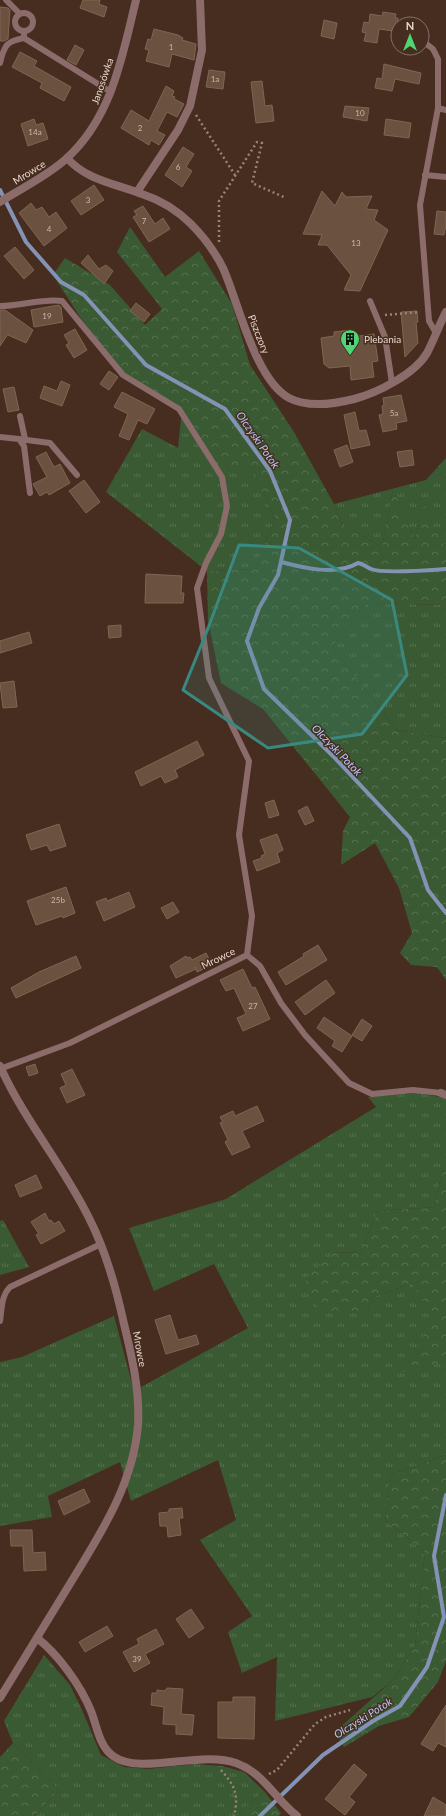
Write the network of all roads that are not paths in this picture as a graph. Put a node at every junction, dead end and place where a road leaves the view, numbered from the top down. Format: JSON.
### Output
{"nodes":[{"id":1,"x":6,"y":0,"type":"edge"},
{"id":2,"x":136,"y":0,"type":"edge"},
{"id":3,"x":200,"y":0,"type":"edge"},
{"id":4,"x":19,"y":14,"type":"junction"},
{"id":5,"x":24,"y":31,"type":"junction"},
{"id":6,"x":24,"y":38,"type":"junction"},
{"id":7,"x":430,"y":47,"type":"edge"},
{"id":8,"x":0,"y":62,"type":"edge"},
{"id":9,"x":111,"y":92,"type":"junction"},
{"id":10,"x":438,"y":108,"type":"junction"},
{"id":11,"x":446,"y":110,"type":"edge"},
{"id":12,"x":67,"y":158,"type":"junction"},
{"id":13,"x":425,"y":175,"type":"junction"},
{"id":14,"x":446,"y":177,"type":"edge"},
{"id":15,"x":137,"y":192,"type":"junction"},
{"id":16,"x":0,"y":202,"type":"edge"},
{"id":17,"x":370,"y":302,"type":"dead end"},
{"id":18,"x":0,"y":306,"type":"edge"},
{"id":19,"x":446,"y":312,"type":"edge"},
{"id":20,"x":436,"y":333,"type":"junction"},
{"id":21,"x":392,"y":382,"type":"junction"},
{"id":22,"x":20,"y":416,"type":"dead end"},
{"id":23,"x":0,"y":437,"type":"edge"},
{"id":24,"x":22,"y":439,"type":"junction"},
{"id":25,"x":77,"y":475,"type":"dead end"},
{"id":26,"x":30,"y":493,"type":"dead end"},
{"id":27,"x":247,"y":955,"type":"junction"},
{"id":28,"x":0,"y":1068,"type":"edge"},
{"id":29,"x":443,"y":1094,"type":"edge"},
{"id":30,"x":101,"y":1244,"type":"junction"},
{"id":31,"x":0,"y":1321,"type":"edge"},
{"id":32,"x":37,"y":1638,"type":"junction"},
{"id":33,"x":0,"y":1698,"type":"edge"},
{"id":34,"x":297,"y":1816,"type":"edge"}],
"edges":[{"from":1,"to":4,"type":"lane"},
{"from":2,"to":9,"type":"street","name":"Janosówka"},
{"from":3,"to":15,"type":"street"},
{"from":4,"to":5,"type":"lane"},
{"from":4,"to":5,"type":"lane"},
{"from":5,"to":6,"type":"lane"},
{"from":6,"to":8,"type":"lane"},
{"from":6,"to":9,"type":"lane"},
{"from":7,"to":10,"type":"lane"},
{"from":9,"to":12,"type":"street","name":"Janosówka"},
{"from":10,"to":11,"type":"lane"},
{"from":10,"to":13,"type":"lane"},
{"from":12,"to":15,"type":"street","name":"Piszczory"},
{"from":12,"to":16,"type":"street","name":"Mrowce"},
{"from":13,"to":14,"type":"lane"},
{"from":13,"to":20,"type":"lane"},
{"from":15,"to":21,"type":"street","name":"Piszczory"},
{"from":17,"to":21,"type":"lane"},
{"from":18,"to":27,"type":"lane"},
{"from":19,"to":20,"type":"street","name":"Piszczory"},
{"from":20,"to":21,"type":"street","name":"Piszczory"},
{"from":22,"to":24,"type":"lane"},
{"from":23,"to":24,"type":"lane"},
{"from":24,"to":25,"type":"lane"},
{"from":24,"to":26,"type":"lane"},
{"from":27,"to":28,"type":"lane","name":"Mrowce"},
{"from":27,"to":29,"type":"lane","name":"Mrowce"},
{"from":28,"to":30,"type":"street","name":"Mrowce"},
{"from":30,"to":31,"type":"lane"},
{"from":30,"to":32,"type":"street","name":"Mrowce"},
{"from":32,"to":33,"type":"street","name":"Mrowce"},
{"from":32,"to":34,"type":"street"}]}
